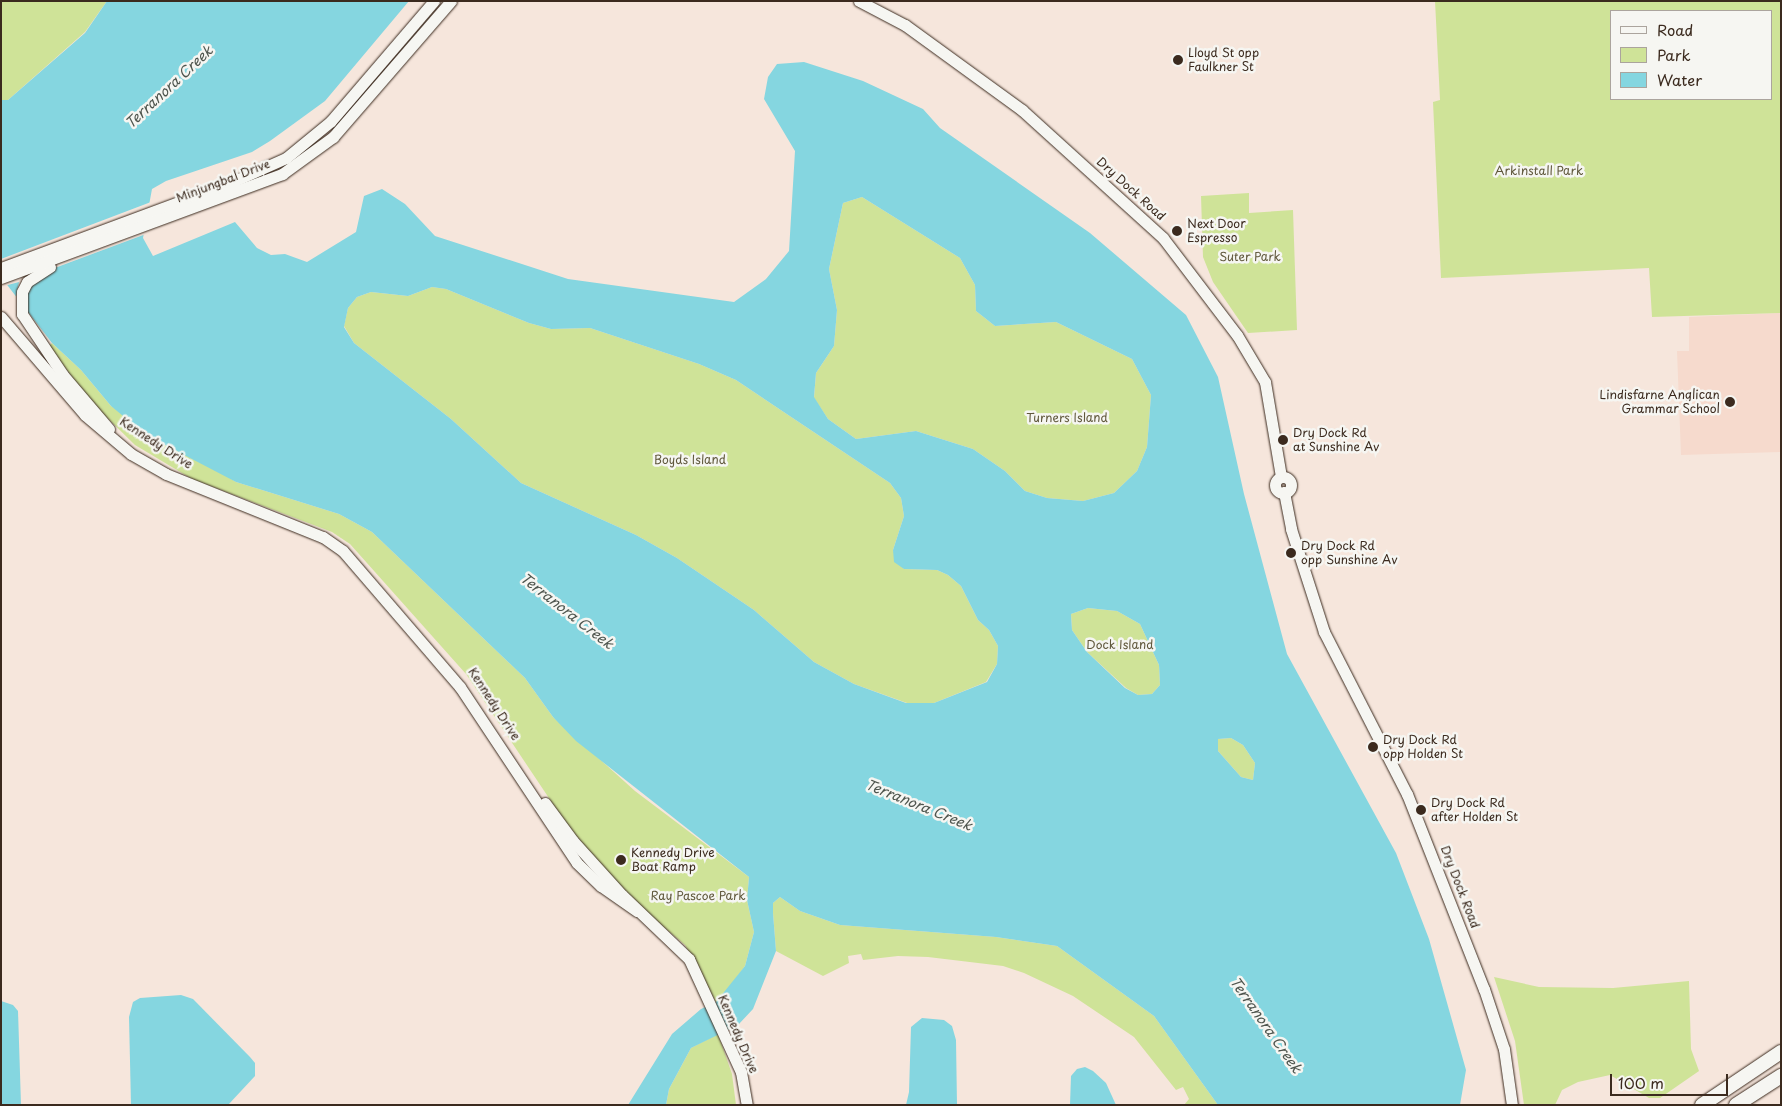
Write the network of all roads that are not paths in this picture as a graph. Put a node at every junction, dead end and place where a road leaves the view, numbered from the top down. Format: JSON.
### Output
{"nodes":[{"id":1,"x":434,"y":1,"type":"edge"},
{"id":2,"x":452,"y":1,"type":"edge"},
{"id":3,"x":859,"y":1,"type":"edge"},
{"id":4,"x":174,"y":209,"type":"junction"},
{"id":5,"x":1,"y":268,"type":"edge"},
{"id":6,"x":1,"y":278,"type":"edge"},
{"id":7,"x":1,"y":308,"type":"edge"},
{"id":8,"x":1,"y":317,"type":"edge"},
{"id":9,"x":1,"y":325,"type":"edge"},
{"id":10,"x":45,"y":369,"type":"junction"},
{"id":11,"x":63,"y":376,"type":"junction"},
{"id":12,"x":196,"y":485,"type":"junction"},
{"id":13,"x":283,"y":520,"type":"junction"},
{"id":14,"x":564,"y":829,"type":"junction"},
{"id":15,"x":594,"y":880,"type":"junction"},
{"id":16,"x":637,"y":911,"type":"junction"},
{"id":17,"x":1781,"y":1052,"type":"edge"},
{"id":18,"x":1781,"y":1076,"type":"edge"},
{"id":19,"x":747,"y":1105,"type":"edge"},
{"id":20,"x":1512,"y":1105,"type":"edge"},
{"id":21,"x":1702,"y":1105,"type":"edge"},
{"id":22,"x":1736,"y":1105,"type":"edge"}],
"edges":[{"from":1,"to":4,"type":"street","name":"Minjungbal Drive"},
{"from":2,"to":4,"type":"street","name":"Minjungbal Drive"},
{"from":3,"to":20,"type":"street","name":"Dry Dock Road"},
{"from":4,"to":5,"type":"street","name":"Minjungbal Drive"},
{"from":4,"to":6,"type":"street","name":"Minjungbal Drive"},
{"from":4,"to":11,"type":"street"},
{"from":7,"to":11,"type":"street"},
{"from":8,"to":10,"type":"street"},
{"from":9,"to":10,"type":"street"},
{"from":10,"to":12,"type":"street","name":"Kennedy Drive"},
{"from":11,"to":12,"type":"street","name":"Kennedy Drive"},
{"from":12,"to":13,"type":"street","name":"Kennedy Drive"},
{"from":13,"to":14,"type":"street","name":"Kennedy Drive"},
{"from":13,"to":15,"type":"street","name":"Kennedy Drive"},
{"from":14,"to":15,"type":"street"},
{"from":14,"to":16,"type":"street","name":"Kennedy Drive"},
{"from":15,"to":16,"type":"street","name":"Kennedy Drive"},
{"from":16,"to":19,"type":"street","name":"Kennedy Drive"},
{"from":17,"to":21,"type":"highway"},
{"from":18,"to":22,"type":"highway"}]}
